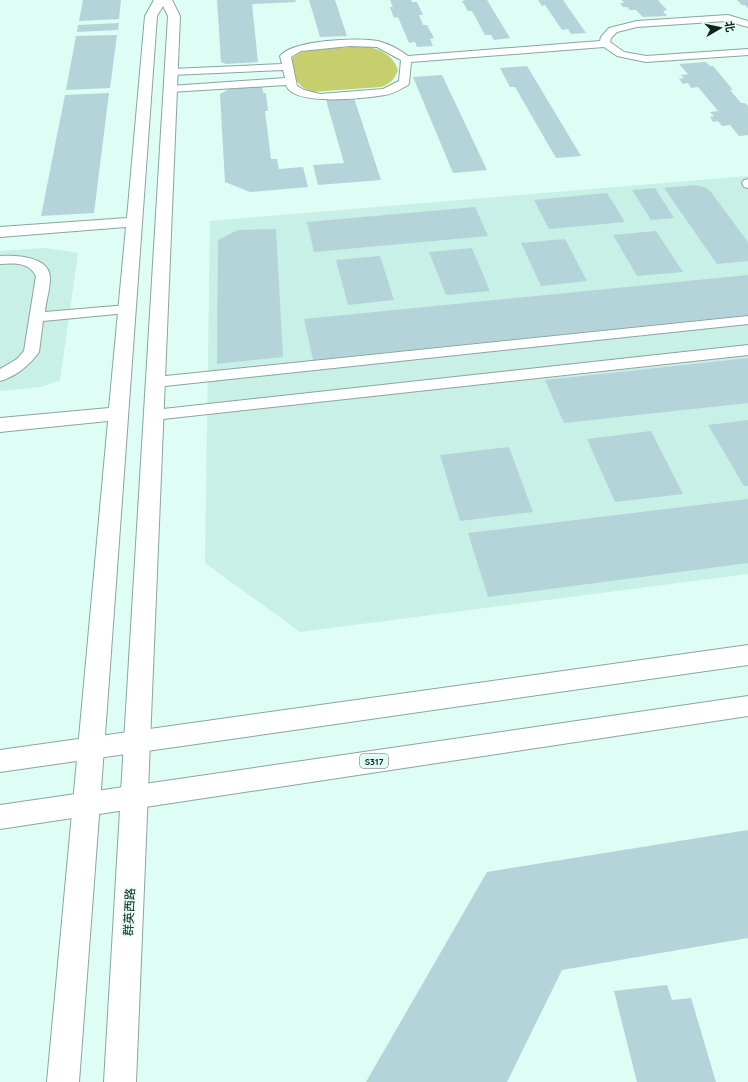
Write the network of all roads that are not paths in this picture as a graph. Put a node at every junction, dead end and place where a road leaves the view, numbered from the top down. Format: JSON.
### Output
{"nodes":[{"id":1,"x":160,"y":0,"type":"edge"},
{"id":2,"x":166,"y":0,"type":"edge"},
{"id":3,"x":748,"y":24,"type":"edge"},
{"id":4,"x":607,"y":44,"type":"junction"},
{"id":5,"x":748,"y":52,"type":"edge"},
{"id":6,"x":406,"y":59,"type":"junction"},
{"id":7,"x":287,"y":67,"type":"junction"},
{"id":8,"x":171,"y":80,"type":"junction"},
{"id":9,"x":291,"y":81,"type":"junction"},
{"id":10,"x":134,"y":222,"type":"junction"},
{"id":11,"x":0,"y":232,"type":"edge"},
{"id":12,"x":0,"y":260,"type":"edge"},
{"id":13,"x":127,"y":309,"type":"junction"},
{"id":14,"x":37,"y":317,"type":"junction"},
{"id":15,"x":748,"y":320,"type":"edge"},
{"id":16,"x":748,"y":350,"type":"edge"},
{"id":17,"x":0,"y":376,"type":"edge"},
{"id":18,"x":156,"y":382,"type":"junction"},
{"id":19,"x":118,"y":414,"type":"junction"},
{"id":20,"x":154,"y":415,"type":"junction"},
{"id":21,"x":0,"y":425,"type":"edge"},
{"id":22,"x":748,"y":656,"type":"edge"},
{"id":23,"x":748,"y":706,"type":"edge"},
{"id":24,"x":137,"y":742,"type":"junction"},
{"id":25,"x":91,"y":748,"type":"junction"},
{"id":26,"x":0,"y":761,"type":"edge"},
{"id":27,"x":135,"y":797,"type":"junction"},
{"id":28,"x":86,"y":804,"type":"junction"},
{"id":29,"x":0,"y":817,"type":"edge"},
{"id":30,"x":63,"y":1082,"type":"edge"},
{"id":31,"x":120,"y":1082,"type":"edge"}],
"edges":[{"from":1,"to":10,"type":"street"},
{"from":2,"to":8,"type":"street","name":"群英西路"},
{"from":3,"to":4,"type":"lane"},
{"from":4,"to":5,"type":"lane"},
{"from":4,"to":6,"type":"lane"},
{"from":6,"to":7,"type":"lane"},
{"from":6,"to":9,"type":"lane"},
{"from":7,"to":8,"type":"lane"},
{"from":7,"to":9,"type":"lane"},
{"from":8,"to":9,"type":"lane"},
{"from":8,"to":18,"type":"street","name":"群英西路"},
{"from":10,"to":11,"type":"street"},
{"from":10,"to":13,"type":"street"},
{"from":12,"to":14,"type":"lane"},
{"from":13,"to":14,"type":"lane"},
{"from":13,"to":19,"type":"street"},
{"from":14,"to":17,"type":"lane"},
{"from":15,"to":18,"type":"lane"},
{"from":16,"to":20,"type":"lane"},
{"from":18,"to":20,"type":"street","name":"群英西路"},
{"from":19,"to":21,"type":"street"},
{"from":19,"to":25,"type":"street"},
{"from":20,"to":24,"type":"street","name":"群英西路"},
{"from":22,"to":24,"type":"street"},
{"from":23,"to":27,"type":"street","number":"S317"},
{"from":24,"to":25,"type":"street"},
{"from":24,"to":27,"type":"street","name":"群英西路"},
{"from":25,"to":26,"type":"street"},
{"from":25,"to":28,"type":"street"},
{"from":27,"to":28,"type":"street","number":"S317"},
{"from":27,"to":31,"type":"street","name":"群英西路"},
{"from":28,"to":29,"type":"street","number":"S317"},
{"from":28,"to":30,"type":"street"}]}
